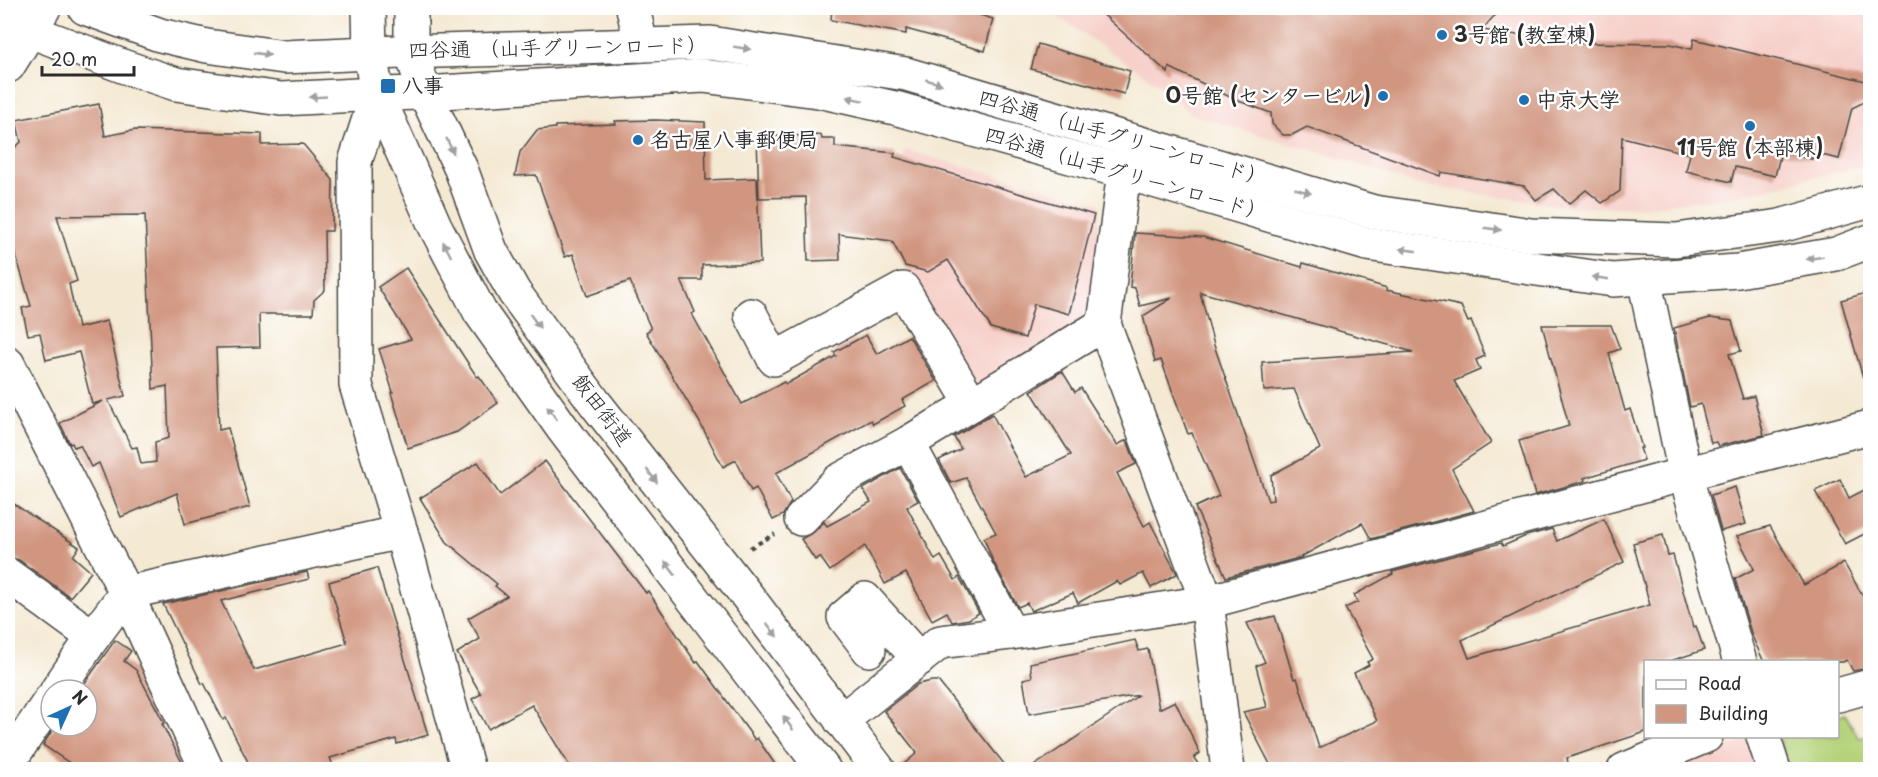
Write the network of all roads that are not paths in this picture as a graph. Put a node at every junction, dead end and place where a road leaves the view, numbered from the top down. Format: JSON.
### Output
{"nodes":[{"id":1,"x":8,"y":8,"type":"edge"},
{"id":2,"x":85,"y":8,"type":"edge"},
{"id":3,"x":369,"y":8,"type":"edge"},
{"id":4,"x":411,"y":8,"type":"edge"},
{"id":5,"x":633,"y":8,"type":"edge"},
{"id":6,"x":37,"y":19,"type":"edge"},
{"id":7,"x":641,"y":45,"type":"junction"},
{"id":8,"x":411,"y":52,"type":"junction"},
{"id":9,"x":370,"y":53,"type":"junction"},
{"id":10,"x":8,"y":66,"type":"edge"},
{"id":11,"x":425,"y":93,"type":"junction"},
{"id":12,"x":377,"y":94,"type":"junction"},
{"id":13,"x":1124,"y":172,"type":"junction"},
{"id":14,"x":1870,"y":201,"type":"edge"},
{"id":15,"x":1870,"y":241,"type":"edge"},
{"id":16,"x":1644,"y":278,"type":"junction"},
{"id":17,"x":751,"y":315,"type":"dead end"},
{"id":18,"x":1104,"y":324,"type":"junction"},
{"id":19,"x":8,"y":364,"type":"edge"},
{"id":20,"x":972,"y":404,"type":"junction"},
{"id":21,"x":1870,"y":427,"type":"edge"},
{"id":22,"x":908,"y":443,"type":"junction"},
{"id":23,"x":1685,"y":474,"type":"junction"},
{"id":24,"x":801,"y":519,"type":"dead end"},
{"id":25,"x":401,"y":532,"type":"junction"},
{"id":26,"x":8,"y":575,"type":"edge"},
{"id":27,"x":126,"y":593,"type":"junction"},
{"id":28,"x":1207,"y":602,"type":"junction"},
{"id":29,"x":1011,"y":633,"type":"junction"},
{"id":30,"x":93,"y":637,"type":"junction"},
{"id":31,"x":869,"y":650,"type":"dead end"},
{"id":32,"x":919,"y":659,"type":"junction"},
{"id":33,"x":1739,"y":660,"type":"edge"},
{"id":34,"x":65,"y":678,"type":"edge"},
{"id":35,"x":1870,"y":686,"type":"edge"},
{"id":36,"x":1839,"y":695,"type":"edge"},
{"id":37,"x":39,"y":717,"type":"edge"},
{"id":38,"x":841,"y":721,"type":"junction"},
{"id":39,"x":1701,"y":738,"type":"edge"},
{"id":40,"x":1764,"y":738,"type":"edge"},
{"id":41,"x":8,"y":763,"type":"edge"},
{"id":42,"x":464,"y":768,"type":"edge"},
{"id":43,"x":207,"y":770,"type":"edge"},
{"id":44,"x":824,"y":770,"type":"edge"},
{"id":45,"x":879,"y":770,"type":"edge"},
{"id":46,"x":1228,"y":770,"type":"edge"},
{"id":47,"x":1624,"y":770,"type":"edge"},
{"id":48,"x":1774,"y":770,"type":"edge"}],
"edges":[{"from":1,"to":6,"type":"main road"},
{"from":2,"to":9,"type":"main road","name":"四谷通 （山手グリーンロード）","one_way":true},
{"from":3,"to":9,"type":"main road","name":"飯田街道"},
{"from":4,"to":8,"type":"main road","name":"飯田街道"},
{"from":5,"to":7,"type":"main road"},
{"from":6,"to":10,"type":"main road"},
{"from":12,"to":6,"type":"main road","name":"四谷通（山手グリーンロード）","one_way":true},
{"from":7,"to":8,"type":"main road","name":"四谷通 （山手グリーンロード）"},
{"from":7,"to":14,"type":"main road","name":"四谷通 （山手グリーンロード）","one_way":true},
{"from":8,"to":9,"type":"main road","name":"四谷通 （山手グリーンロード）"},
{"from":8,"to":11,"type":"main road","name":"飯田街道"},
{"from":9,"to":12,"type":"main road","name":"飯田街道"},
{"from":11,"to":12,"type":"main road","name":"四谷通（山手グリーンロード）"},
{"from":13,"to":11,"type":"main road","name":"四谷通（山手グリーンロード）","one_way":true},
{"from":11,"to":38,"type":"main road","name":"飯田街道","one_way":true},
{"from":12,"to":25,"type":"main road"},
{"from":44,"to":12,"type":"main road","name":"飯田街道","one_way":true},
{"from":16,"to":13,"type":"main road","name":"四谷通（山手グリーンロード）","one_way":true},
{"from":13,"to":18,"type":"main road"},
{"from":15,"to":16,"type":"main road","name":"四谷通（山手グリーンロード）","one_way":true},
{"from":16,"to":23,"type":"main road"},
{"from":17,"to":20,"type":"main road"},
{"from":18,"to":20,"type":"main road"},
{"from":18,"to":28,"type":"main road"},
{"from":19,"to":27,"type":"main road"},
{"from":20,"to":22,"type":"main road"},
{"from":21,"to":23,"type":"main road"},
{"from":22,"to":24,"type":"main road"},
{"from":22,"to":29,"type":"main road"},
{"from":23,"to":28,"type":"main road"},
{"from":23,"to":33,"type":"main road"},
{"from":25,"to":27,"type":"main road"},
{"from":25,"to":42,"type":"main road"},
{"from":26,"to":30,"type":"main road"},
{"from":27,"to":30,"type":"main road"},
{"from":27,"to":43,"type":"main road"},
{"from":28,"to":29,"type":"main road"},
{"from":28,"to":46,"type":"main road"},
{"from":29,"to":32,"type":"main road"},
{"from":30,"to":34,"type":"main road"},
{"from":31,"to":32,"type":"main road"},
{"from":32,"to":38,"type":"main road"},
{"from":35,"to":36,"type":"main road"},
{"from":37,"to":41,"type":"main road"},
{"from":38,"to":45,"type":"main road","name":"飯田街道"},
{"from":39,"to":47,"type":"main road"},
{"from":40,"to":48,"type":"main road"}]}
